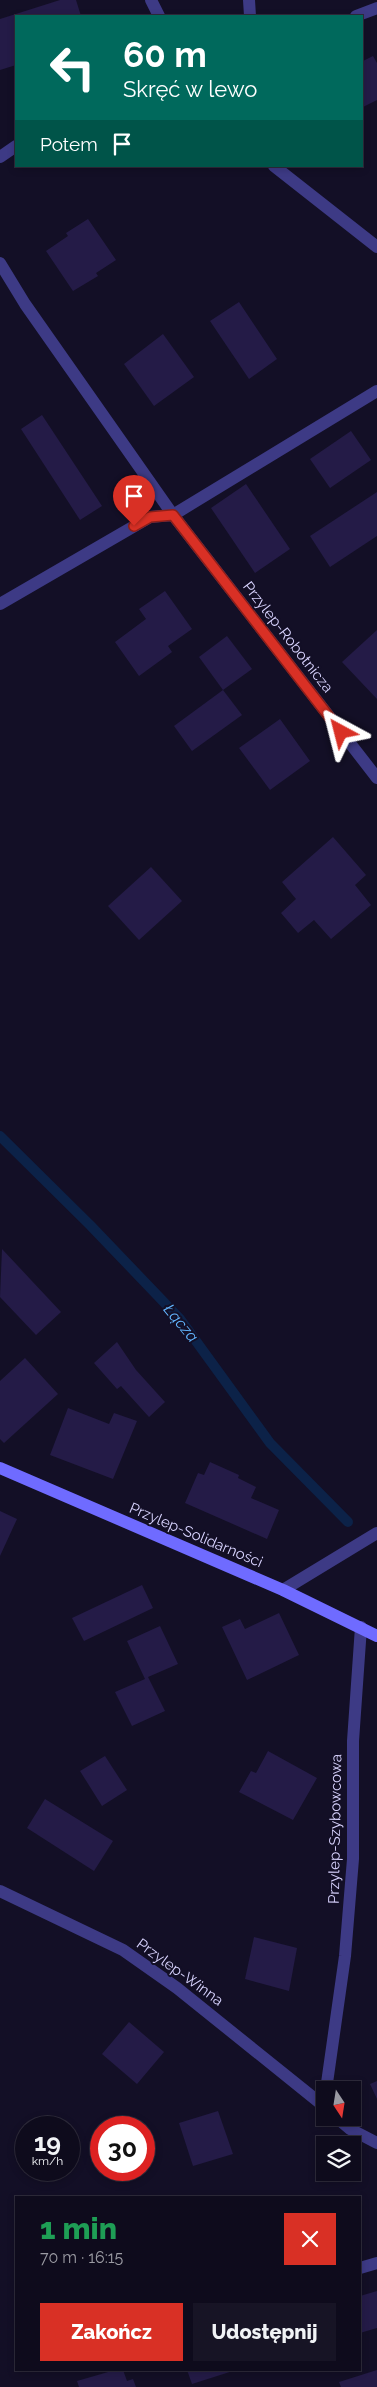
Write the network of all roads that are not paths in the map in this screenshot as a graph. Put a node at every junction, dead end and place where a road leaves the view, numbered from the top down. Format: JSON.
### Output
{"nodes":[{"id":1,"x":151,"y":0,"type":"edge"},
{"id":2,"x":249,"y":0,"type":"edge"},
{"id":3,"x":377,"y":8,"type":"edge"},
{"id":4,"x":158,"y":15,"type":"edge"},
{"id":5,"x":250,"y":15,"type":"edge"},
{"id":6,"x":359,"y":15,"type":"edge"},
{"id":7,"x":15,"y":147,"type":"edge"},
{"id":8,"x":0,"y":157,"type":"edge"},
{"id":9,"x":275,"y":167,"type":"edge"},
{"id":10,"x":377,"y":248,"type":"edge"},
{"id":11,"x":0,"y":262,"type":"edge"},
{"id":12,"x":377,"y":391,"type":"edge"},
{"id":13,"x":173,"y":515,"type":"junction"},
{"id":14,"x":0,"y":604,"type":"edge"},
{"id":15,"x":377,"y":778,"type":"edge"},
{"id":16,"x":0,"y":1468,"type":"edge"},
{"id":17,"x":377,"y":1533,"type":"edge"},
{"id":18,"x":283,"y":1590,"type":"junction"},
{"id":19,"x":361,"y":1627,"type":"junction"},
{"id":20,"x":377,"y":1636,"type":"edge"},
{"id":21,"x":0,"y":1891,"type":"edge"},
{"id":22,"x":327,"y":2081,"type":"edge"},
{"id":23,"x":316,"y":2098,"type":"edge"},
{"id":24,"x":346,"y":2126,"type":"edge"},
{"id":25,"x":377,"y":2143,"type":"edge"},
{"id":26,"x":377,"y":2263,"type":"edge"},
{"id":27,"x":361,"y":2268,"type":"edge"}],
"edges":[{"from":1,"to":4,"type":"street"},
{"from":2,"to":5,"type":"street"},
{"from":3,"to":6,"type":"street"},
{"from":7,"to":8,"type":"street"},
{"from":9,"to":10,"type":"street"},
{"from":11,"to":13,"type":"street","name":"Przylep-Robotnicza"},
{"from":12,"to":13,"type":"street"},
{"from":13,"to":14,"type":"street"},
{"from":13,"to":15,"type":"street","name":"Przylep-Robotnicza"},
{"from":16,"to":18,"type":"main road","name":"Przylep-Solidarności"},
{"from":17,"to":18,"type":"street"},
{"from":18,"to":19,"type":"main road","name":"Przylep-Solidarności"},
{"from":19,"to":20,"type":"main road","name":"Przylep-Solidarności"},
{"from":19,"to":22,"type":"street","name":"Przylep-Szybowcowa"},
{"from":21,"to":23,"type":"street","name":"Przylep-Winna"},
{"from":24,"to":25,"type":"street"},
{"from":26,"to":27,"type":"street"}]}
